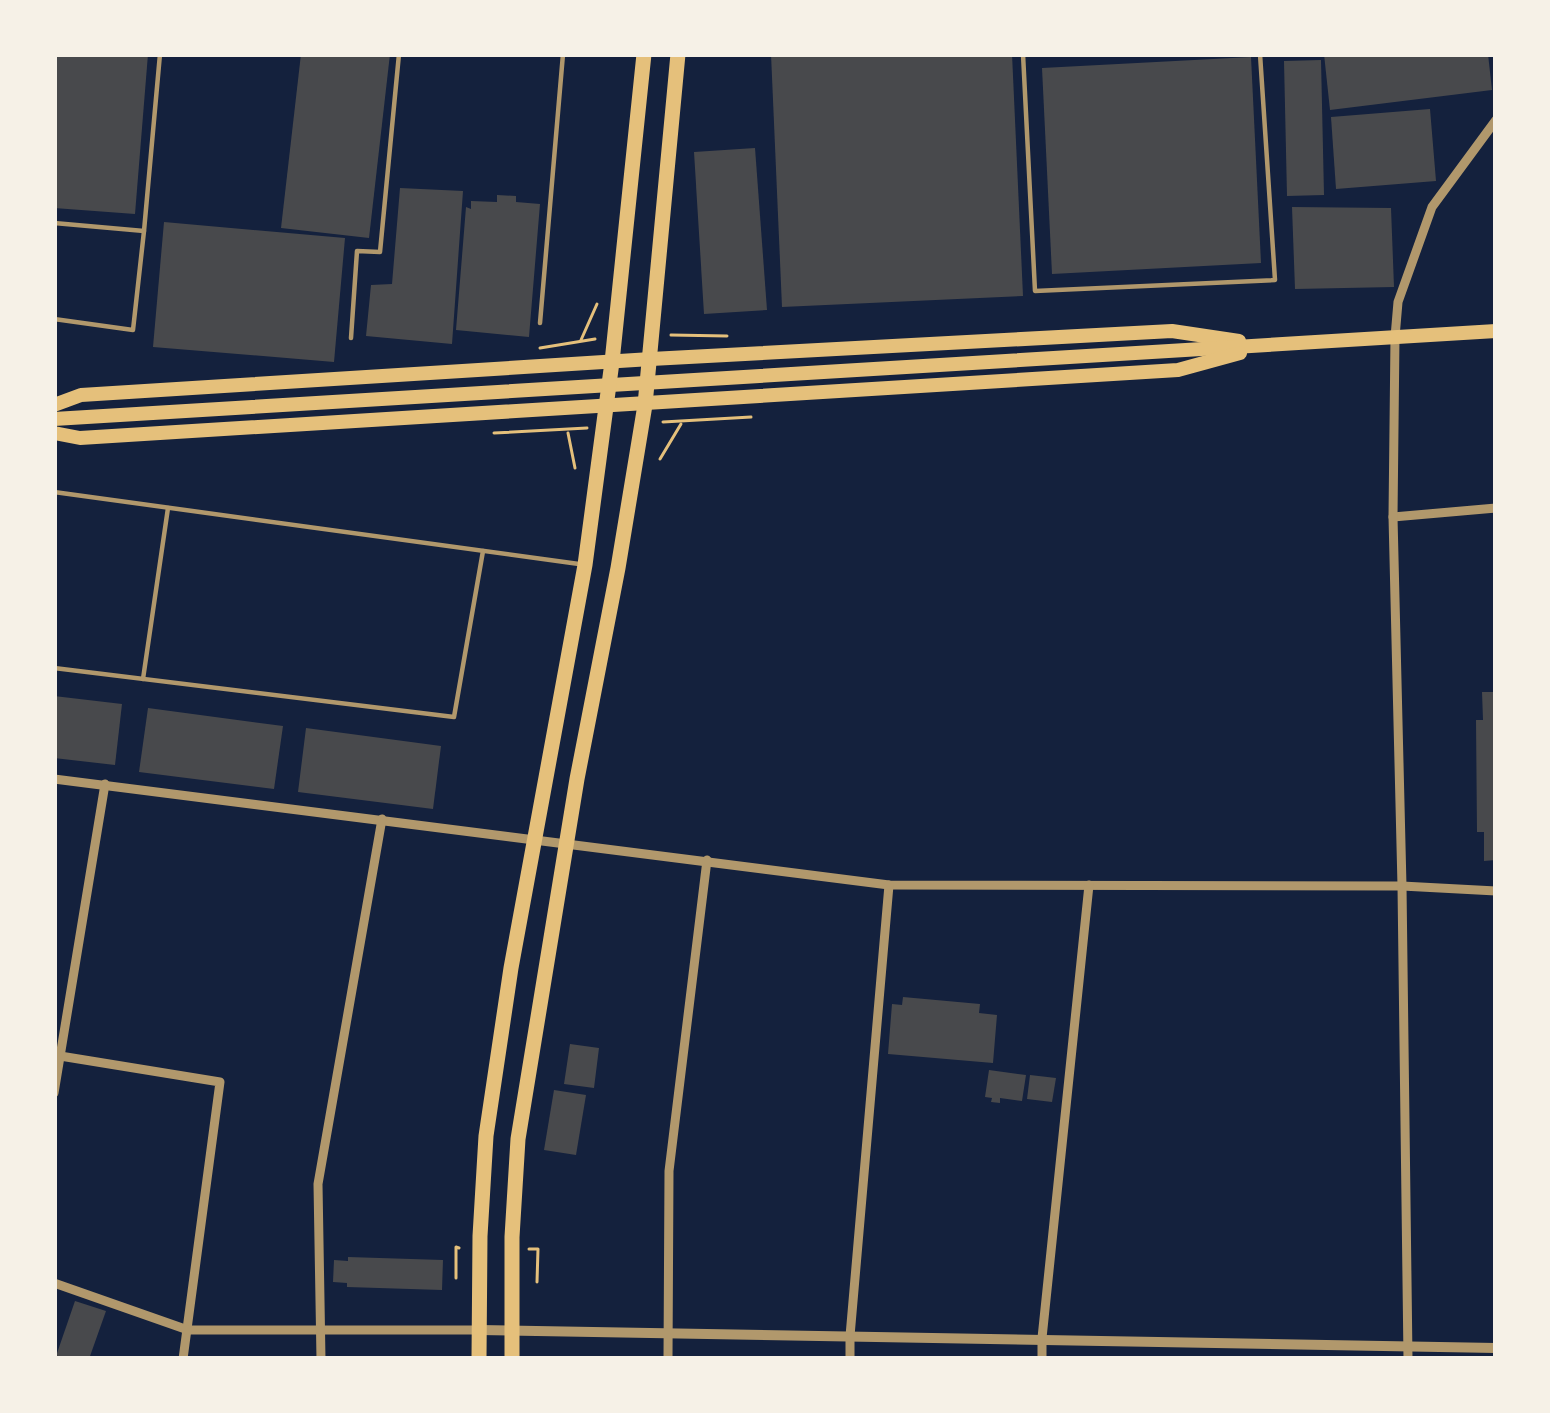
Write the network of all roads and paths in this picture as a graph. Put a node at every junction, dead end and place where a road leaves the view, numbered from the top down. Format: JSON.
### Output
{"nodes":[{"id":1,"x":160,"y":54,"type":"edge"},
{"id":2,"x":399,"y":54,"type":"edge"},
{"id":3,"x":563,"y":54,"type":"edge"},
{"id":4,"x":644,"y":54,"type":"edge"},
{"id":5,"x":678,"y":54,"type":"edge"},
{"id":6,"x":1023,"y":54,"type":"edge"},
{"id":7,"x":1260,"y":54,"type":"edge"},
{"id":8,"x":1495,"y":121,"type":"edge"},
{"id":9,"x":54,"y":223,"type":"edge"},
{"id":10,"x":144,"y":231,"type":"junction"},
{"id":11,"x":597,"y":304,"type":"dead end"},
{"id":12,"x":54,"y":319,"type":"edge"},
{"id":13,"x":541,"y":322,"type":"dead end"},
{"id":14,"x":1496,"y":331,"type":"edge"},
{"id":15,"x":694,"y":333,"type":"dead end"},
{"id":16,"x":728,"y":337,"type":"dead end"},
{"id":17,"x":1395,"y":337,"type":"junction"},
{"id":18,"x":351,"y":338,"type":"dead end"},
{"id":19,"x":581,"y":340,"type":"dead end"},
{"id":20,"x":572,"y":342,"type":"dead end"},
{"id":21,"x":1268,"y":345,"type":"junction"},
{"id":22,"x":525,"y":349,"type":"dead end"},
{"id":23,"x":651,"y":359,"type":"junction"},
{"id":24,"x":612,"y":362,"type":"junction"},
{"id":25,"x":54,"y":405,"type":"edge"},
{"id":26,"x":645,"y":405,"type":"junction"},
{"id":27,"x":605,"y":407,"type":"junction"},
{"id":28,"x":751,"y":417,"type":"dead end"},
{"id":29,"x":54,"y":419,"type":"edge"},
{"id":30,"x":54,"y":433,"type":"edge"},
{"id":31,"x":494,"y":433,"type":"dead end"},
{"id":32,"x":660,"y":459,"type":"dead end"},
{"id":33,"x":575,"y":468,"type":"dead end"},
{"id":34,"x":54,"y":492,"type":"edge"},
{"id":35,"x":168,"y":508,"type":"junction"},
{"id":36,"x":1496,"y":508,"type":"edge"},
{"id":37,"x":1393,"y":517,"type":"junction"},
{"id":38,"x":483,"y":551,"type":"junction"},
{"id":39,"x":585,"y":565,"type":"junction"},
{"id":40,"x":54,"y":668,"type":"edge"},
{"id":41,"x":143,"y":679,"type":"junction"},
{"id":42,"x":54,"y":779,"type":"edge"},
{"id":43,"x":104,"y":784,"type":"junction"},
{"id":44,"x":382,"y":819,"type":"junction"},
{"id":45,"x":534,"y":838,"type":"junction"},
{"id":46,"x":567,"y":842,"type":"junction"},
{"id":47,"x":707,"y":860,"type":"junction"},
{"id":48,"x":890,"y":885,"type":"junction"},
{"id":49,"x":1089,"y":885,"type":"junction"},
{"id":50,"x":1402,"y":886,"type":"junction"},
{"id":51,"x":1496,"y":892,"type":"edge"},
{"id":52,"x":57,"y":1055,"type":"edge"},
{"id":53,"x":54,"y":1093,"type":"edge"},
{"id":54,"x":456,"y":1247,"type":"dead end"},
{"id":55,"x":538,"y":1249,"type":"dead end"},
{"id":56,"x":455,"y":1278,"type":"dead end"},
{"id":57,"x":537,"y":1282,"type":"dead end"},
{"id":58,"x":54,"y":1283,"type":"edge"},
{"id":59,"x":188,"y":1330,"type":"junction"},
{"id":60,"x":478,"y":1330,"type":"junction"},
{"id":61,"x":512,"y":1330,"type":"junction"},
{"id":62,"x":320,"y":1331,"type":"junction"},
{"id":63,"x":666,"y":1335,"type":"junction"},
{"id":64,"x":850,"y":1336,"type":"junction"},
{"id":65,"x":1042,"y":1338,"type":"junction"},
{"id":66,"x":1229,"y":1343,"type":"junction"},
{"id":67,"x":1496,"y":1348,"type":"edge"},
{"id":68,"x":1408,"y":1353,"type":"edge"},
{"id":69,"x":183,"y":1359,"type":"edge"},
{"id":70,"x":321,"y":1359,"type":"edge"},
{"id":71,"x":479,"y":1359,"type":"edge"},
{"id":72,"x":512,"y":1359,"type":"edge"},
{"id":73,"x":668,"y":1359,"type":"edge"},
{"id":74,"x":850,"y":1359,"type":"edge"},
{"id":75,"x":1042,"y":1359,"type":"edge"},
{"id":76,"x":1229,"y":1359,"type":"edge"}],
"edges":[{"from":1,"to":10,"type":"lane"},
{"from":2,"to":18,"type":"lane"},
{"from":3,"to":13,"type":"lane"},
{"from":4,"to":24,"type":"highway"},
{"from":5,"to":23,"type":"highway"},
{"from":6,"to":7,"type":"lane"},
{"from":8,"to":17,"type":"street"},
{"from":9,"to":10,"type":"lane"},
{"from":10,"to":12,"type":"lane"},
{"from":11,"to":19,"type":"path"},
{"from":14,"to":17,"type":"main road"},
{"from":15,"to":16,"type":"path"},
{"from":17,"to":21,"type":"main road"},
{"from":17,"to":37,"type":"street"},
{"from":20,"to":22,"type":"path"},
{"from":21,"to":23,"type":"main road"},
{"from":21,"to":26,"type":"main road"},
{"from":21,"to":29,"type":"main road"},
{"from":23,"to":24,"type":"main road"},
{"from":23,"to":26,"type":"highway"},
{"from":24,"to":25,"type":"main road"},
{"from":24,"to":27,"type":"highway"},
{"from":26,"to":27,"type":"main road"},
{"from":26,"to":46,"type":"highway"},
{"from":27,"to":30,"type":"main road"},
{"from":27,"to":39,"type":"highway"},
{"from":28,"to":32,"type":"path"},
{"from":31,"to":33,"type":"path"},
{"from":34,"to":35,"type":"lane"},
{"from":35,"to":38,"type":"lane"},
{"from":35,"to":41,"type":"lane"},
{"from":36,"to":37,"type":"street"},
{"from":37,"to":50,"type":"street"},
{"from":38,"to":39,"type":"lane"},
{"from":38,"to":41,"type":"lane"},
{"from":39,"to":45,"type":"highway"},
{"from":40,"to":41,"type":"lane"},
{"from":42,"to":43,"type":"street"},
{"from":43,"to":44,"type":"street"},
{"from":43,"to":52,"type":"street"},
{"from":44,"to":45,"type":"street"},
{"from":44,"to":62,"type":"street"},
{"from":45,"to":46,"type":"street"},
{"from":45,"to":60,"type":"highway"},
{"from":46,"to":47,"type":"street"},
{"from":46,"to":61,"type":"highway"},
{"from":47,"to":48,"type":"street"},
{"from":47,"to":63,"type":"street"},
{"from":48,"to":49,"type":"street"},
{"from":48,"to":64,"type":"street"},
{"from":49,"to":50,"type":"street"},
{"from":49,"to":65,"type":"street"},
{"from":50,"to":51,"type":"street"},
{"from":50,"to":68,"type":"street"},
{"from":52,"to":53,"type":"street"},
{"from":52,"to":59,"type":"street"},
{"from":54,"to":56,"type":"path"},
{"from":55,"to":57,"type":"path"},
{"from":58,"to":59,"type":"street"},
{"from":59,"to":62,"type":"street"},
{"from":59,"to":69,"type":"street"},
{"from":60,"to":61,"type":"street"},
{"from":60,"to":62,"type":"street"},
{"from":60,"to":71,"type":"highway"},
{"from":61,"to":63,"type":"street"},
{"from":61,"to":72,"type":"highway"},
{"from":62,"to":70,"type":"street"},
{"from":63,"to":64,"type":"street"},
{"from":63,"to":73,"type":"street"},
{"from":64,"to":65,"type":"street"},
{"from":64,"to":74,"type":"street"},
{"from":65,"to":66,"type":"street"},
{"from":65,"to":75,"type":"street"},
{"from":66,"to":68,"type":"street"},
{"from":66,"to":76,"type":"street"},
{"from":67,"to":68,"type":"street"}]}
